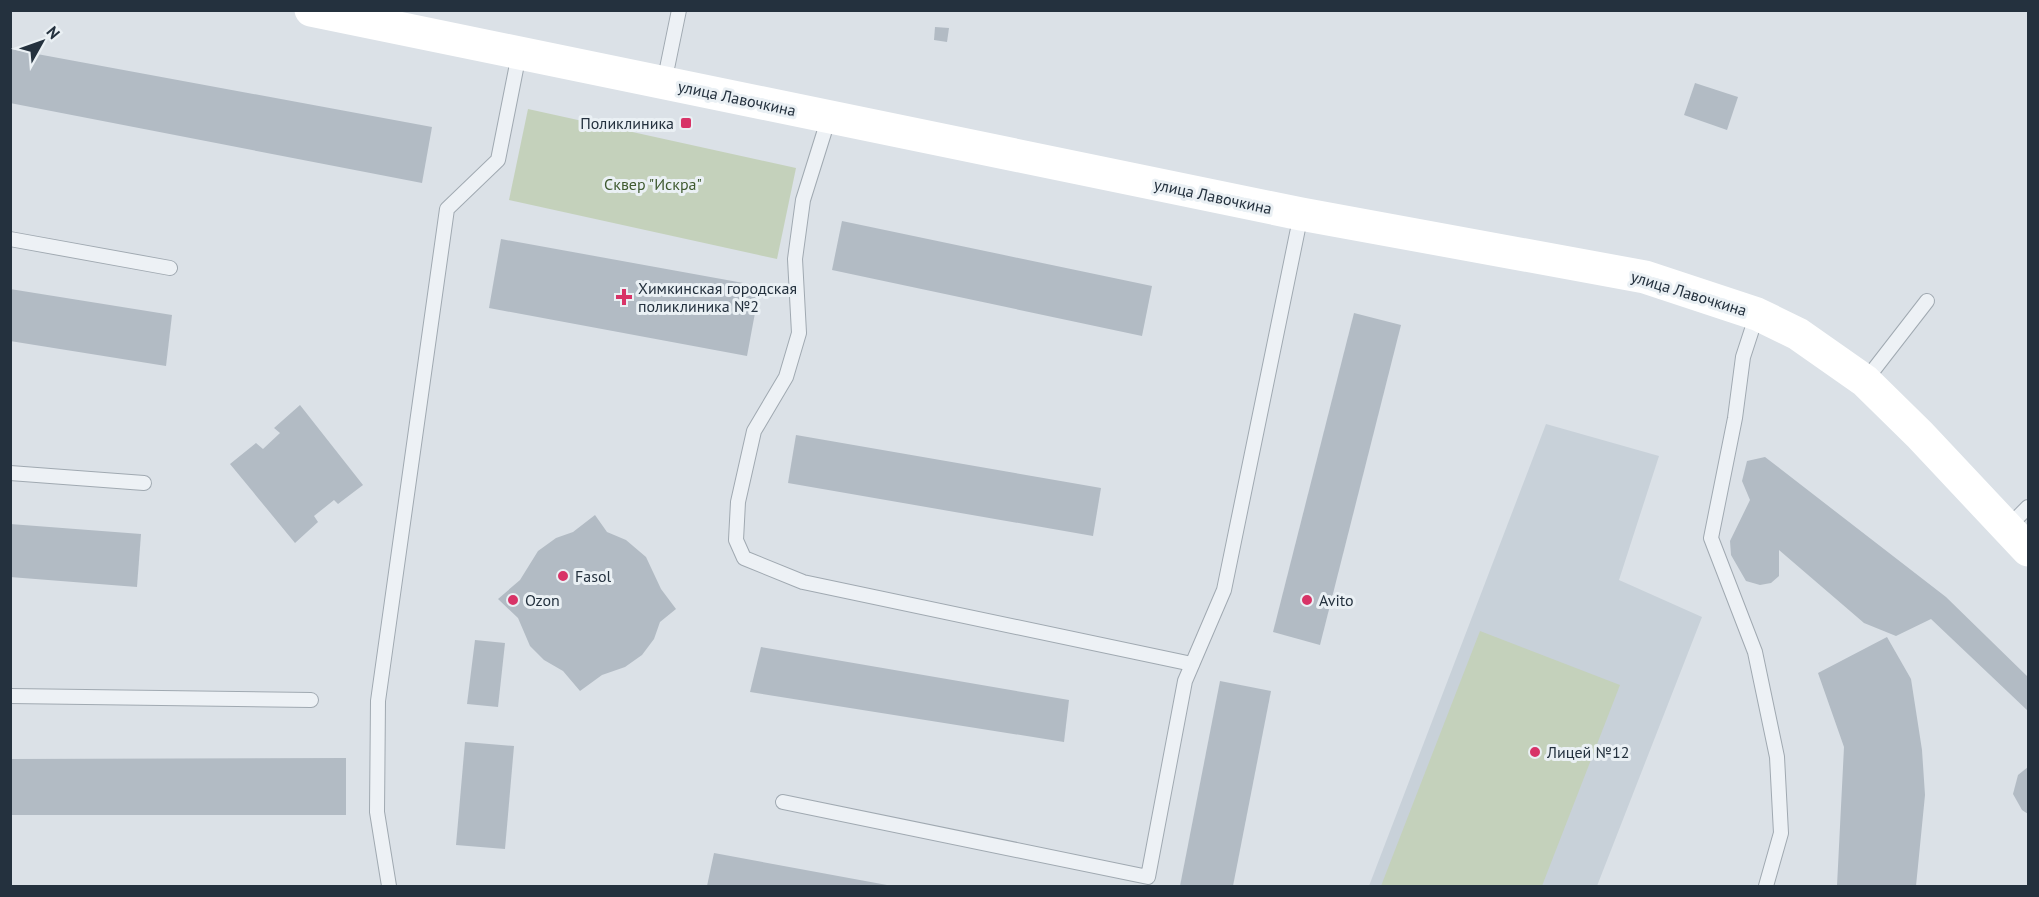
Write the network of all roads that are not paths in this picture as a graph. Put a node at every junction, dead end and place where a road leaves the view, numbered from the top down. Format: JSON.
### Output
{"nodes":[{"id":1,"x":679,"y":10,"type":"edge"},
{"id":2,"x":316,"y":11,"type":"edge"},
{"id":3,"x":519,"y":54,"type":"junction"},
{"id":4,"x":664,"y":83,"type":"junction"},
{"id":5,"x":829,"y":117,"type":"junction"},
{"id":6,"x":1301,"y":214,"type":"junction"},
{"id":7,"x":10,"y":239,"type":"edge"},
{"id":8,"x":170,"y":268,"type":"dead end"},
{"id":9,"x":1928,"y":301,"type":"dead end"},
{"id":10,"x":1757,"y":314,"type":"junction"},
{"id":11,"x":1865,"y":381,"type":"junction"},
{"id":12,"x":10,"y":473,"type":"edge"},
{"id":13,"x":144,"y":483,"type":"dead end"},
{"id":14,"x":2021,"y":528,"type":"edge"},
{"id":15,"x":1192,"y":664,"type":"junction"},
{"id":16,"x":10,"y":696,"type":"edge"},
{"id":17,"x":311,"y":700,"type":"dead end"},
{"id":18,"x":783,"y":802,"type":"dead end"},
{"id":19,"x":389,"y":886,"type":"edge"},
{"id":20,"x":1766,"y":886,"type":"edge"}],
"edges":[{"from":1,"to":4,"type":"lane"},
{"from":2,"to":3,"type":"street","name":"улица Лавочкина"},
{"from":3,"to":4,"type":"street","name":"улица Лавочкина"},
{"from":3,"to":19,"type":"lane"},
{"from":4,"to":5,"type":"street","name":"улица Лавочкина"},
{"from":5,"to":6,"type":"street","name":"улица Лавочкина"},
{"from":5,"to":15,"type":"lane"},
{"from":6,"to":10,"type":"street","name":"улица Лавочкина"},
{"from":6,"to":15,"type":"lane"},
{"from":7,"to":8,"type":"lane"},
{"from":9,"to":11,"type":"lane"},
{"from":10,"to":11,"type":"street","name":"улица Лавочкина"},
{"from":10,"to":20,"type":"lane"},
{"from":11,"to":14,"type":"street","name":"улица Лавочкина"},
{"from":12,"to":13,"type":"lane"},
{"from":15,"to":18,"type":"lane"},
{"from":16,"to":17,"type":"lane"}]}
